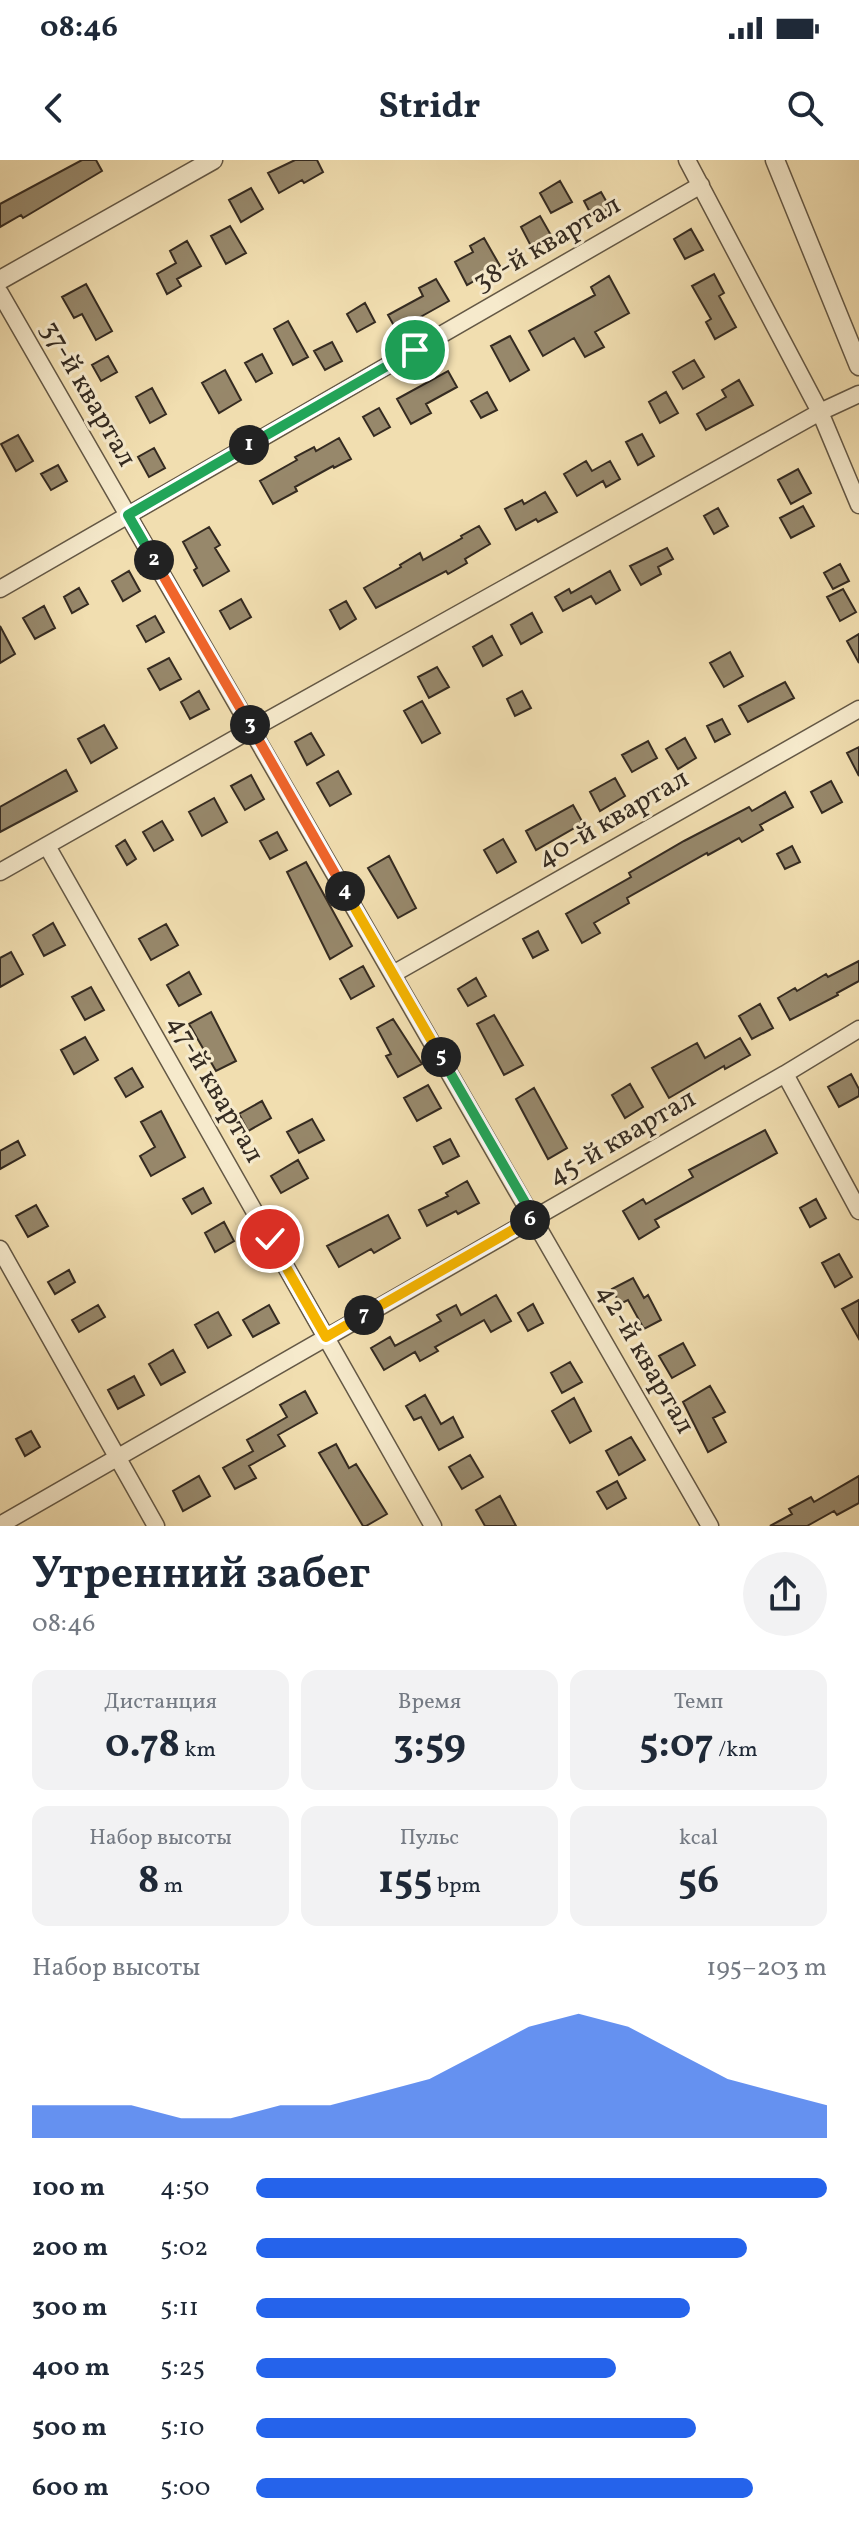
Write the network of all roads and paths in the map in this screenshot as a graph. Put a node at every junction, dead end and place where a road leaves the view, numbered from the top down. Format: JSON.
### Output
{"nodes":[{"id":1,"x":213,"y":160,"type":"edge"},
{"id":2,"x":687,"y":160,"type":"edge"},
{"id":3,"x":775,"y":160,"type":"edge"},
{"id":4,"x":701,"y":185,"type":"junction"},
{"id":5,"x":0,"y":280,"type":"edge"},
{"id":6,"x":0,"y":293,"type":"edge"},
{"id":7,"x":859,"y":366,"type":"edge"},
{"id":8,"x":859,"y":394,"type":"edge"},
{"id":9,"x":820,"y":412,"type":"junction"},
{"id":10,"x":859,"y":505,"type":"edge"},
{"id":11,"x":128,"y":515,"type":"junction"},
{"id":12,"x":0,"y":589,"type":"edge"},
{"id":13,"x":859,"y":709,"type":"edge"},
{"id":14,"x":252,"y":729,"type":"junction"},
{"id":15,"x":47,"y":846,"type":"junction"},
{"id":16,"x":0,"y":872,"type":"edge"},
{"id":17,"x":393,"y":974,"type":"junction"},
{"id":18,"x":859,"y":1029,"type":"edge"},
{"id":19,"x":785,"y":1074,"type":"junction"},
{"id":20,"x":859,"y":1211,"type":"edge"},
{"id":21,"x":534,"y":1218,"type":"junction"},
{"id":22,"x":0,"y":1249,"type":"edge"},
{"id":23,"x":326,"y":1337,"type":"junction"},
{"id":24,"x":118,"y":1457,"type":"junction"},
{"id":25,"x":0,"y":1525,"type":"edge"},
{"id":26,"x":156,"y":1526,"type":"edge"},
{"id":27,"x":433,"y":1526,"type":"edge"},
{"id":28,"x":710,"y":1526,"type":"edge"}],
"edges":[{"from":1,"to":5,"type":"street"},
{"from":2,"to":4,"type":"street"},
{"from":3,"to":7,"type":"street"},
{"from":4,"to":9,"type":"street"},
{"from":4,"to":11,"type":"street","name":"38-й квартал"},
{"from":6,"to":11,"type":"street","name":"37-й квартал"},
{"from":8,"to":9,"type":"street"},
{"from":9,"to":10,"type":"street"},
{"from":9,"to":14,"type":"street"},
{"from":11,"to":12,"type":"street","name":"38-й квартал"},
{"from":11,"to":14,"type":"street","name":"37-й квартал"},
{"from":13,"to":17,"type":"street","name":"40-й квартал"},
{"from":14,"to":15,"type":"street"},
{"from":14,"to":17,"type":"street","name":"37-й квартал"},
{"from":15,"to":16,"type":"street"},
{"from":15,"to":23,"type":"street","name":"47-й квартал"},
{"from":17,"to":21,"type":"street","name":"42-й квартал"},
{"from":18,"to":19,"type":"street","name":"45-й квартал"},
{"from":19,"to":20,"type":"street"},
{"from":19,"to":21,"type":"street","name":"45-й квартал"},
{"from":21,"to":23,"type":"street","name":"45-й квартал"},
{"from":21,"to":28,"type":"street","name":"42-й квартал"},
{"from":22,"to":24,"type":"street"},
{"from":23,"to":24,"type":"street","name":"45-й квартал"},
{"from":23,"to":27,"type":"street","name":"47-й квартал"},
{"from":24,"to":25,"type":"street","name":"45-й квартал"},
{"from":24,"to":26,"type":"street"}]}
